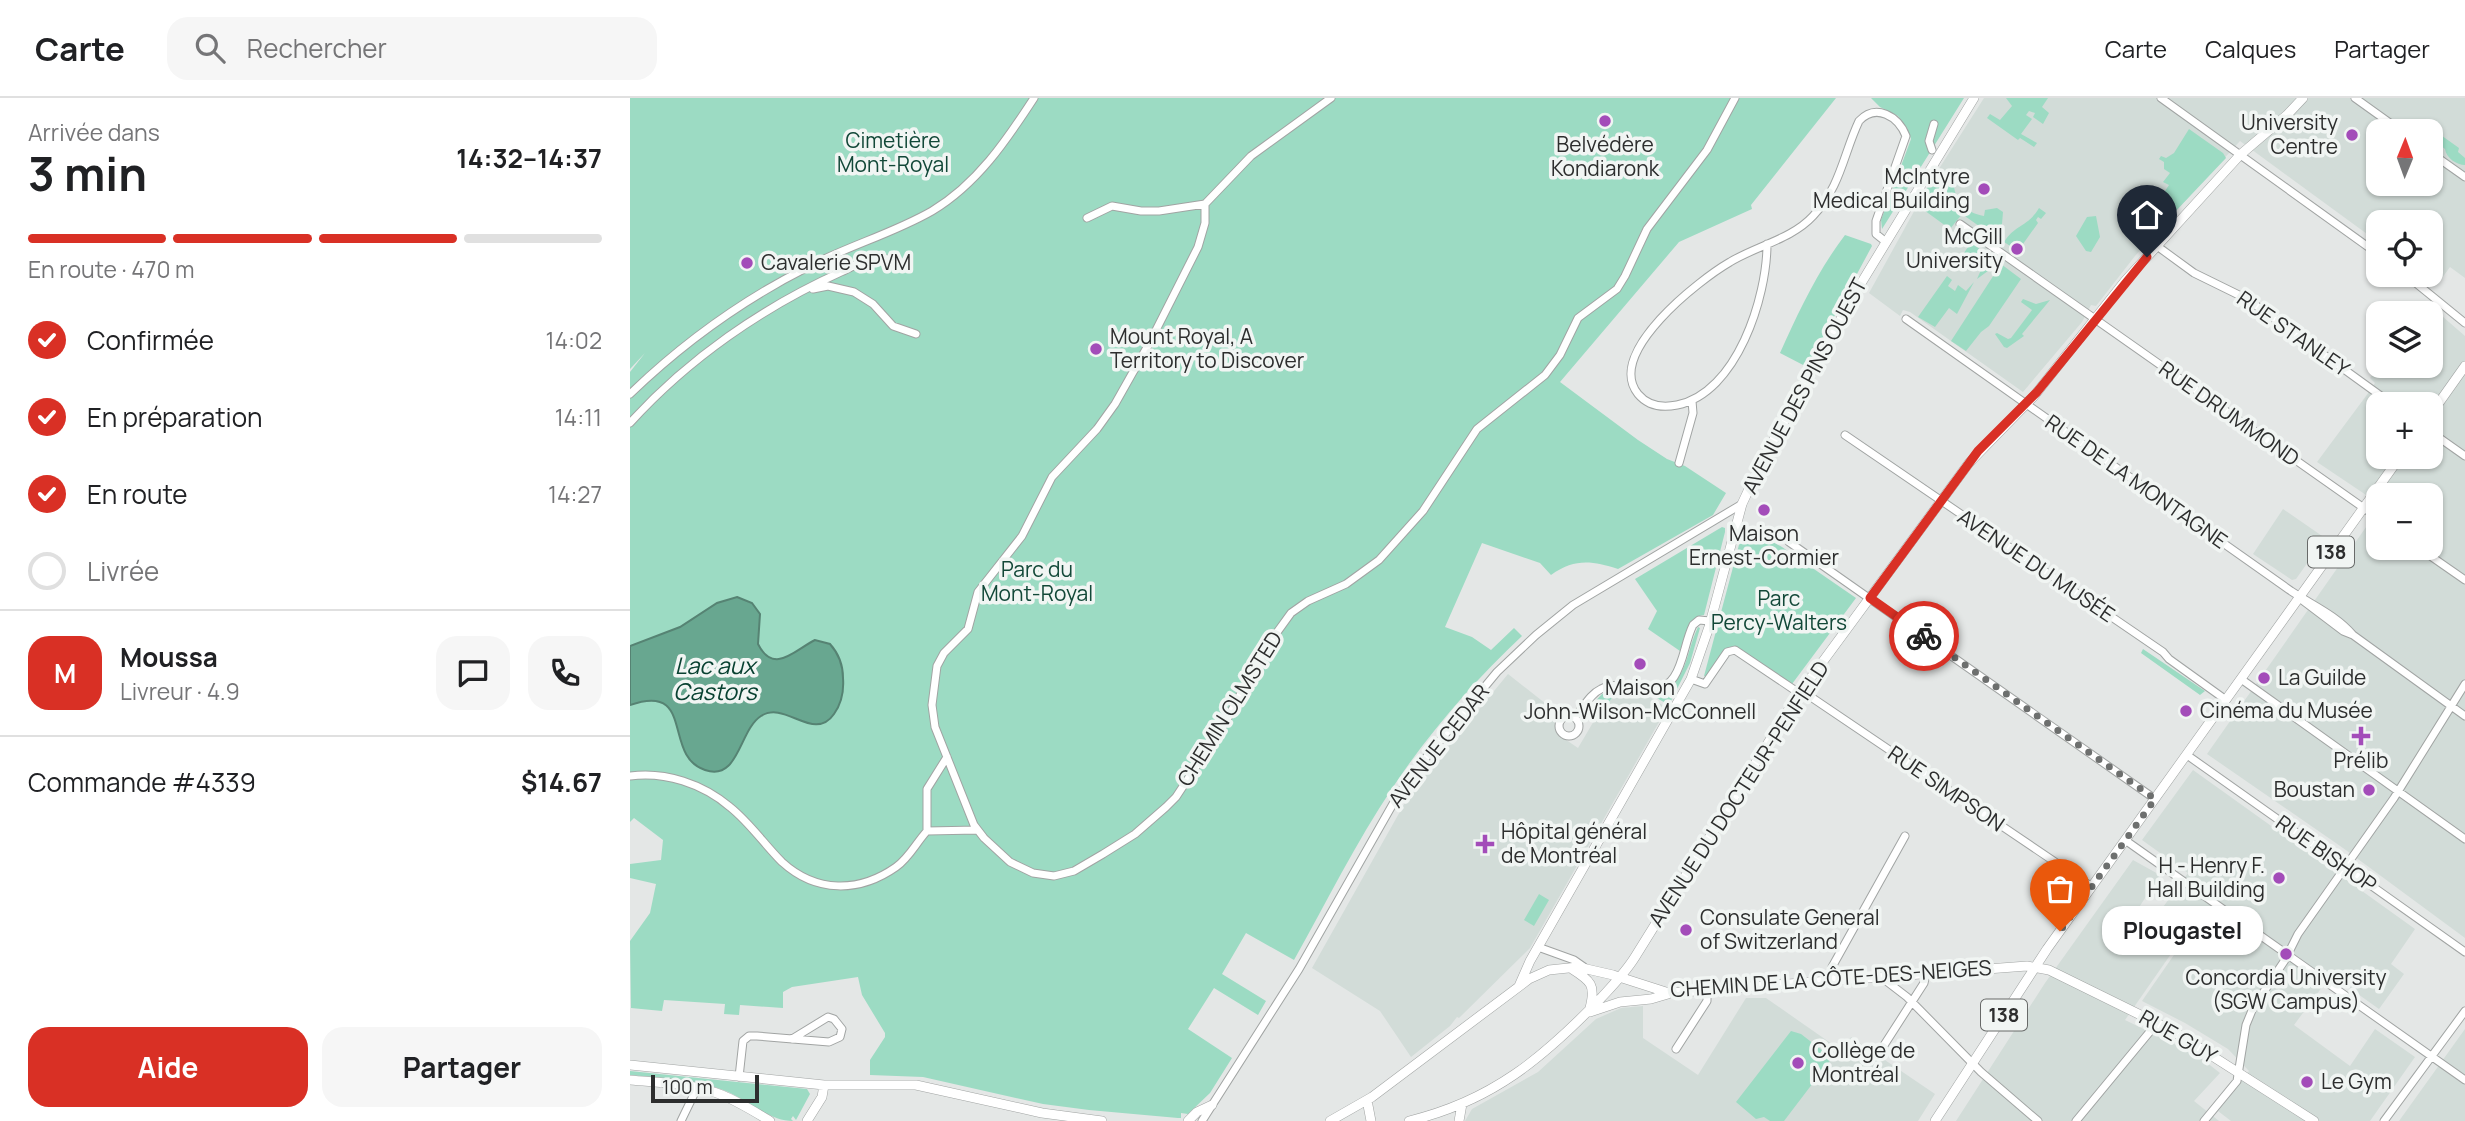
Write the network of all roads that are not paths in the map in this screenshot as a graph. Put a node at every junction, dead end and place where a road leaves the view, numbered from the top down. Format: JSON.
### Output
{"nodes":[{"id":1,"x":1033,"y":98,"type":"edge"},
{"id":2,"x":1331,"y":98,"type":"edge"},
{"id":3,"x":1734,"y":98,"type":"edge"},
{"id":4,"x":1974,"y":98,"type":"edge"},
{"id":5,"x":2161,"y":98,"type":"edge"},
{"id":6,"x":2302,"y":98,"type":"edge"},
{"id":7,"x":2355,"y":98,"type":"edge"},
{"id":8,"x":2384,"y":119,"type":"edge"},
{"id":9,"x":1934,"y":124,"type":"dead end"},
{"id":10,"x":1932,"y":150,"type":"dead end"},
{"id":11,"x":2239,"y":155,"type":"junction"},
{"id":12,"x":2443,"y":161,"type":"edge"},
{"id":13,"x":2465,"y":177,"type":"edge"},
{"id":14,"x":1205,"y":204,"type":"junction"},
{"id":15,"x":1087,"y":218,"type":"dead end"},
{"id":16,"x":1960,"y":223,"type":"dead end"},
{"id":17,"x":1886,"y":242,"type":"junction"},
{"id":18,"x":1767,"y":244,"type":"junction"},
{"id":19,"x":2366,"y":245,"type":"edge"},
{"id":20,"x":2157,"y":246,"type":"junction"},
{"id":21,"x":887,"y":259,"type":"dead end"},
{"id":22,"x":2421,"y":287,"type":"edge"},
{"id":23,"x":802,"y":292,"type":"junction"},
{"id":24,"x":1906,"y":319,"type":"dead end"},
{"id":25,"x":2096,"y":320,"type":"junction"},
{"id":26,"x":2465,"y":323,"type":"edge"},
{"id":27,"x":916,"y":334,"type":"dead end"},
{"id":28,"x":2465,"y":366,"type":"edge"},
{"id":29,"x":2375,"y":392,"type":"edge"},
{"id":30,"x":630,"y":394,"type":"edge"},
{"id":31,"x":2443,"y":397,"type":"edge"},
{"id":32,"x":1692,"y":401,"type":"junction"},
{"id":33,"x":2025,"y":404,"type":"junction"},
{"id":34,"x":630,"y":423,"type":"edge"},
{"id":35,"x":1845,"y":435,"type":"dead end"},
{"id":36,"x":2443,"y":440,"type":"edge"},
{"id":37,"x":2465,"y":456,"type":"edge"},
{"id":38,"x":1679,"y":463,"type":"dead end"},
{"id":39,"x":2391,"y":469,"type":"edge"},
{"id":40,"x":1941,"y":501,"type":"junction"},
{"id":41,"x":1742,"y":504,"type":"junction"},
{"id":42,"x":2362,"y":508,"type":"junction"},
{"id":43,"x":2366,"y":511,"type":"edge"},
{"id":44,"x":1715,"y":521,"type":"junction"},
{"id":45,"x":1735,"y":529,"type":"junction"},
{"id":46,"x":1789,"y":542,"type":"dead end"},
{"id":47,"x":2434,"y":560,"type":"edge"},
{"id":48,"x":2465,"y":580,"type":"edge"},
{"id":49,"x":2299,"y":596,"type":"junction"},
{"id":50,"x":1870,"y":598,"type":"junction"},
{"id":51,"x":1710,"y":621,"type":"junction"},
{"id":52,"x":1691,"y":679,"type":"junction"},
{"id":53,"x":2241,"y":679,"type":"junction"},
{"id":54,"x":2465,"y":684,"type":"edge"},
{"id":55,"x":1801,"y":692,"type":"junction"},
{"id":56,"x":2227,"y":700,"type":"junction"},
{"id":57,"x":2450,"y":705,"type":"junction"},
{"id":58,"x":2465,"y":716,"type":"edge"},
{"id":59,"x":1575,"y":717,"type":"dead end"},
{"id":60,"x":2187,"y":755,"type":"junction"},
{"id":61,"x":947,"y":757,"type":"junction"},
{"id":62,"x":630,"y":776,"type":"edge"},
{"id":63,"x":2398,"y":791,"type":"junction"},
{"id":64,"x":2155,"y":799,"type":"junction"},
{"id":65,"x":977,"y":830,"type":"junction"},
{"id":66,"x":928,"y":831,"type":"junction"},
{"id":67,"x":1905,"y":836,"type":"dead end"},
{"id":68,"x":2465,"y":839,"type":"edge"},
{"id":69,"x":2125,"y":840,"type":"junction"},
{"id":70,"x":2346,"y":868,"type":"junction"},
{"id":71,"x":2092,"y":887,"type":"junction"},
{"id":72,"x":1538,"y":947,"type":"junction"},
{"id":73,"x":2465,"y":952,"type":"edge"},
{"id":74,"x":2288,"y":955,"type":"junction"},
{"id":75,"x":2035,"y":966,"type":"junction"},
{"id":76,"x":1568,"y":967,"type":"junction"},
{"id":77,"x":1588,"y":969,"type":"junction"},
{"id":78,"x":1926,"y":973,"type":"junction"},
{"id":79,"x":1881,"y":976,"type":"junction"},
{"id":80,"x":1621,"y":978,"type":"junction"},
{"id":81,"x":1831,"y":980,"type":"junction"},
{"id":82,"x":1519,"y":988,"type":"junction"},
{"id":83,"x":1707,"y":990,"type":"junction"},
{"id":84,"x":1669,"y":993,"type":"junction"},
{"id":85,"x":1912,"y":1002,"type":"junction"},
{"id":86,"x":2465,"y":1011,"type":"edge"},
{"id":87,"x":1588,"y":1013,"type":"junction"},
{"id":88,"x":2157,"y":1023,"type":"junction"},
{"id":89,"x":792,"y":1039,"type":"junction"},
{"id":90,"x":1676,"y":1049,"type":"dead end"},
{"id":91,"x":1879,"y":1054,"type":"dead end"},
{"id":92,"x":2431,"y":1057,"type":"junction"},
{"id":93,"x":1973,"y":1063,"type":"junction"},
{"id":94,"x":630,"y":1065,"type":"edge"},
{"id":95,"x":2239,"y":1072,"type":"junction"},
{"id":96,"x":739,"y":1077,"type":"junction"},
{"id":97,"x":630,"y":1080,"type":"edge"},
{"id":98,"x":2465,"y":1080,"type":"edge"},
{"id":99,"x":824,"y":1085,"type":"junction"},
{"id":100,"x":697,"y":1088,"type":"junction"},
{"id":101,"x":1367,"y":1100,"type":"junction"},
{"id":102,"x":1462,"y":1104,"type":"junction"},
{"id":103,"x":1212,"y":1105,"type":"junction"},
{"id":104,"x":1435,"y":1118,"type":"edge"},
{"id":105,"x":1085,"y":1120,"type":"edge"},
{"id":106,"x":681,"y":1121,"type":"edge"},
{"id":107,"x":770,"y":1121,"type":"edge"},
{"id":108,"x":807,"y":1121,"type":"edge"},
{"id":109,"x":1102,"y":1121,"type":"edge"},
{"id":110,"x":1188,"y":1121,"type":"edge"},
{"id":111,"x":1202,"y":1121,"type":"edge"},
{"id":112,"x":1330,"y":1121,"type":"edge"},
{"id":113,"x":1371,"y":1121,"type":"edge"},
{"id":114,"x":1409,"y":1121,"type":"edge"},
{"id":115,"x":1459,"y":1121,"type":"edge"},
{"id":116,"x":1935,"y":1121,"type":"edge"},
{"id":117,"x":2038,"y":1121,"type":"edge"},
{"id":118,"x":2076,"y":1121,"type":"edge"},
{"id":119,"x":2204,"y":1121,"type":"edge"},
{"id":120,"x":2314,"y":1121,"type":"edge"},
{"id":121,"x":2384,"y":1121,"type":"edge"}],
"edges":[{"from":1,"to":30,"type":"street"},
{"from":2,"to":14,"type":"street"},
{"from":3,"to":65,"type":"street","name":"CHEMIN OLMSTED"},
{"from":4,"to":17,"type":"main road","name":"AVENUE DES PINS OUEST"},
{"from":5,"to":11,"type":"street"},
{"from":6,"to":11,"type":"main road","name":"AVENUE DU DOCTEUR-PENFIELD"},
{"from":7,"to":8,"type":"street"},
{"from":9,"to":10,"type":"street"},
{"from":11,"to":19,"type":"street"},
{"from":11,"to":20,"type":"main road","name":"AVENUE DU DOCTEUR-PENFIELD"},
{"from":12,"to":13,"type":"street"},
{"from":14,"to":15,"type":"street"},
{"from":14,"to":61,"type":"street","name":"CHEMIN OLMSTED"},
{"from":16,"to":25,"type":"street","name":"RUE DRUMMOND"},
{"from":17,"to":18,"type":"street"},
{"from":17,"to":41,"type":"main road","name":"AVENUE DES PINS OUEST"},
{"from":18,"to":32,"type":"street"},
{"from":18,"to":32,"type":"street"},
{"from":20,"to":25,"type":"main road","name":"AVENUE DU DOCTEUR-PENFIELD"},
{"from":20,"to":29,"type":"street","name":"RUE STANLEY"},
{"from":21,"to":23,"type":"street"},
{"from":22,"to":26,"type":"street"},
{"from":23,"to":27,"type":"street"},
{"from":23,"to":34,"type":"street"},
{"from":24,"to":33,"type":"street","name":"RUE DE LA MONTAGNE"},
{"from":25,"to":33,"type":"main road","name":"AVENUE DU DOCTEUR-PENFIELD"},
{"from":25,"to":42,"type":"street","name":"RUE DRUMMOND"},
{"from":28,"to":31,"type":"main road"},
{"from":32,"to":38,"type":"street"},
{"from":33,"to":40,"type":"main road","name":"AVENUE DU DOCTEUR-PENFIELD"},
{"from":33,"to":49,"type":"street","name":"RUE DE LA MONTAGNE"},
{"from":35,"to":40,"type":"street","name":"AVENUE DU MUSÉE"},
{"from":36,"to":37,"type":"street"},
{"from":39,"to":42,"type":"main road","number":"138"},
{"from":40,"to":50,"type":"main road","name":"AVENUE DU DOCTEUR-PENFIELD"},
{"from":40,"to":56,"type":"street","name":"AVENUE DU MUSÉE"},
{"from":41,"to":44,"type":"street","name":"AVENUE CEDAR"},
{"from":41,"to":45,"type":"main road","name":"AVENUE DES PINS OUEST"},
{"from":42,"to":43,"type":"street","name":"RUE DRUMMOND"},
{"from":42,"to":49,"type":"main road","number":"138"},
{"from":44,"to":45,"type":"street"},
{"from":44,"to":103,"type":"street","name":"AVENUE CEDAR"},
{"from":45,"to":51,"type":"main road","name":"AVENUE DES PINS OUEST"},
{"from":46,"to":50,"type":"street"},
{"from":47,"to":48,"type":"street"},
{"from":49,"to":53,"type":"main road","number":"138"},
{"from":49,"to":57,"type":"street","name":"RUE DE LA MONTAGNE"},
{"from":50,"to":55,"type":"main road","name":"AVENUE DU DOCTEUR-PENFIELD"},
{"from":50,"to":64,"type":"street"},
{"from":51,"to":52,"type":"main road","name":"AVENUE DES PINS OUEST"},
{"from":51,"to":59,"type":"street"},
{"from":52,"to":55,"type":"street","name":"RUE SIMPSON"},
{"from":52,"to":72,"type":"main road","name":"AVENUE DES PINS OUEST"},
{"from":53,"to":56,"type":"main road","number":"138"},
{"from":53,"to":63,"type":"street"},
{"from":54,"to":57,"type":"street"},
{"from":55,"to":71,"type":"street","name":"RUE SIMPSON"},
{"from":55,"to":80,"type":"main road","name":"AVENUE DU DOCTEUR-PENFIELD"},
{"from":56,"to":60,"type":"main road","number":"138"},
{"from":57,"to":58,"type":"street","name":"RUE DE LA MONTAGNE"},
{"from":57,"to":63,"type":"street"},
{"from":60,"to":64,"type":"main road","number":"138"},
{"from":60,"to":70,"type":"street","name":"RUE BISHOP"},
{"from":61,"to":65,"type":"street","name":"CHEMIN OLMSTED"},
{"from":61,"to":66,"type":"street"},
{"from":62,"to":66,"type":"street"},
{"from":63,"to":68,"type":"street"},
{"from":63,"to":70,"type":"street"},
{"from":64,"to":69,"type":"main road","number":"138"},
{"from":65,"to":66,"type":"street"},
{"from":67,"to":81,"type":"street"},
{"from":69,"to":71,"type":"main road","number":"138"},
{"from":69,"to":74,"type":"street"},
{"from":70,"to":73,"type":"street","name":"RUE BISHOP"},
{"from":70,"to":74,"type":"street"},
{"from":71,"to":75,"type":"main road","number":"138"},
{"from":72,"to":77,"type":"street","name":"CHEMIN DE LA CÔTE-DES-NEIGES"},
{"from":72,"to":82,"type":"main road","name":"AVENUE DES PINS OUEST"},
{"from":74,"to":92,"type":"street"},
{"from":74,"to":95,"type":"street"},
{"from":75,"to":78,"type":"main road","name":"CHEMIN DE LA CÔTE-DES-NEIGES"},
{"from":75,"to":88,"type":"main road","name":"RUE GUY"},
{"from":75,"to":93,"type":"main road","number":"138"},
{"from":76,"to":77,"type":"main road","name":"CHEMIN DE LA CÔTE-DES-NEIGES"},
{"from":76,"to":82,"type":"main road","name":"CHEMIN DE LA CÔTE-DES-NEIGES"},
{"from":76,"to":87,"type":"main road"},
{"from":77,"to":80,"type":"main road","name":"CHEMIN DE LA CÔTE-DES-NEIGES"},
{"from":78,"to":79,"type":"main road","name":"CHEMIN DE LA CÔTE-DES-NEIGES"},
{"from":78,"to":85,"type":"street"},
{"from":79,"to":81,"type":"main road","name":"CHEMIN DE LA CÔTE-DES-NEIGES"},
{"from":79,"to":85,"type":"street"},
{"from":80,"to":84,"type":"main road","name":"CHEMIN DE LA CÔTE-DES-NEIGES"},
{"from":80,"to":87,"type":"main road","name":"AVENUE DU DOCTEUR-PENFIELD"},
{"from":81,"to":83,"type":"main road","name":"CHEMIN DE LA CÔTE-DES-NEIGES"},
{"from":82,"to":101,"type":"main road","name":"CHEMIN DE LA CÔTE-DES-NEIGES"},
{"from":83,"to":84,"type":"main road","name":"CHEMIN DE LA CÔTE-DES-NEIGES"},
{"from":83,"to":90,"type":"street"},
{"from":84,"to":87,"type":"main road"},
{"from":85,"to":91,"type":"street"},
{"from":85,"to":93,"type":"street"},
{"from":86,"to":92,"type":"street"},
{"from":87,"to":102,"type":"main road","name":"AVENUE DU DOCTEUR-PENFIELD"},
{"from":88,"to":95,"type":"main road","name":"RUE GUY"},
{"from":88,"to":118,"type":"street"},
{"from":89,"to":89,"type":"street"},
{"from":89,"to":96,"type":"street"},
{"from":92,"to":98,"type":"street"},
{"from":92,"to":121,"type":"street"},
{"from":93,"to":116,"type":"main road","number":"138"},
{"from":93,"to":117,"type":"street"},
{"from":94,"to":96,"type":"main road"},
{"from":95,"to":119,"type":"street"},
{"from":95,"to":120,"type":"main road","name":"RUE GUY"},
{"from":96,"to":99,"type":"main road"},
{"from":97,"to":100,"type":"main road"},
{"from":99,"to":105,"type":"main road"},
{"from":99,"to":108,"type":"main road"},
{"from":100,"to":106,"type":"street"},
{"from":100,"to":107,"type":"main road"},
{"from":101,"to":112,"type":"main road","name":"CHEMIN DE LA CÔTE-DES-NEIGES"},
{"from":101,"to":113,"type":"main road"},
{"from":102,"to":104,"type":"main road","name":"AVENUE DU DOCTEUR-PENFIELD"},
{"from":102,"to":115,"type":"main road"},
{"from":103,"to":110,"type":"main road"},
{"from":103,"to":111,"type":"street","name":"AVENUE CEDAR"},
{"from":104,"to":114,"type":"main road","name":"AVENUE DU DOCTEUR-PENFIELD"},
{"from":105,"to":109,"type":"main road"}]}
